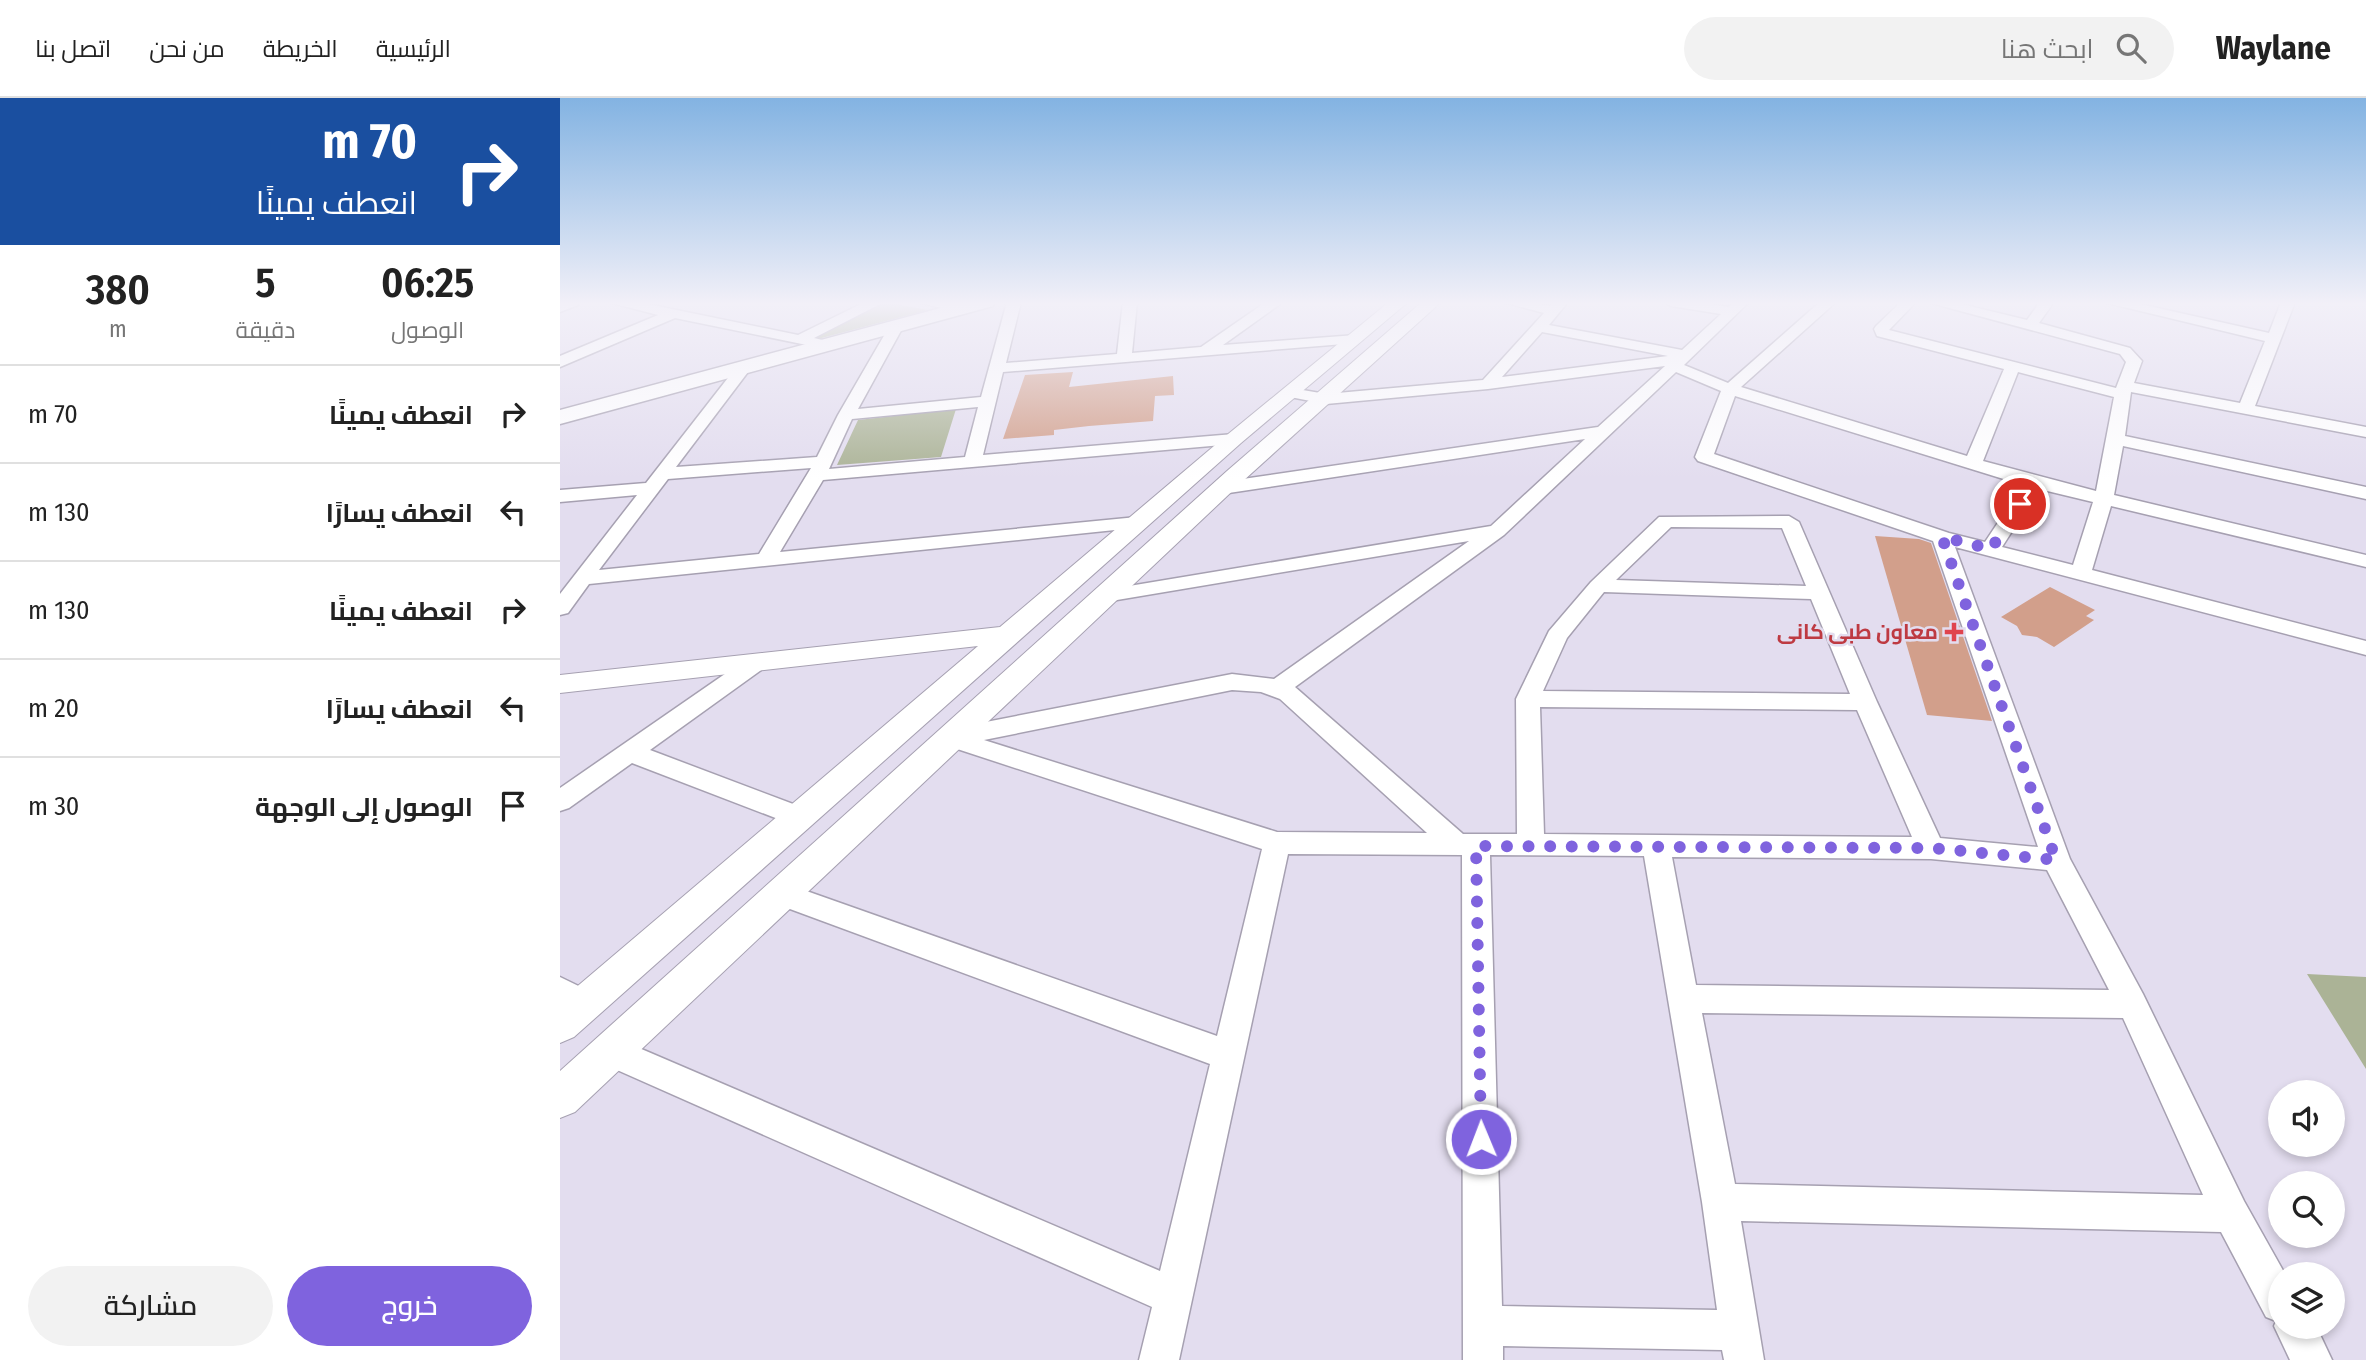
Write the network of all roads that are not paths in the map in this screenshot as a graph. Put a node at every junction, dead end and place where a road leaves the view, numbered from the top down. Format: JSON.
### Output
{"nodes":[{"id":1,"x":769,"y":361,"type":"edge"},
{"id":2,"x":877,"y":361,"type":"edge"},
{"id":3,"x":1000,"y":361,"type":"edge"},
{"id":4,"x":1097,"y":361,"type":"edge"},
{"id":5,"x":1330,"y":361,"type":"edge"},
{"id":6,"x":1368,"y":361,"type":"edge"},
{"id":7,"x":1509,"y":361,"type":"edge"},
{"id":8,"x":1672,"y":361,"type":"edge"},
{"id":9,"x":1678,"y":361,"type":"edge"},
{"id":10,"x":1681,"y":361,"type":"edge"},
{"id":11,"x":1762,"y":361,"type":"edge"},
{"id":12,"x":1989,"y":361,"type":"edge"},
{"id":13,"x":2134,"y":361,"type":"edge"},
{"id":14,"x":2264,"y":361,"type":"edge"},
{"id":15,"x":2012,"y":367,"type":"junction"},
{"id":16,"x":743,"y":368,"type":"junction"},
{"id":17,"x":998,"y":368,"type":"junction"},
{"id":18,"x":1488,"y":384,"type":"junction"},
{"id":19,"x":1730,"y":389,"type":"junction"},
{"id":20,"x":2123,"y":390,"type":"junction"},
{"id":21,"x":1291,"y":393,"type":"junction"},
{"id":22,"x":1326,"y":399,"type":"junction"},
{"id":23,"x":988,"y":401,"type":"junction"},
{"id":24,"x":2245,"y":410,"type":"junction"},
{"id":25,"x":846,"y":415,"type":"junction"},
{"id":26,"x":562,"y":418,"type":"edge"},
{"id":27,"x":1607,"y":431,"type":"junction"},
{"id":28,"x":2366,"y":432,"type":"edge"},
{"id":29,"x":1234,"y":439,"type":"junction"},
{"id":30,"x":2116,"y":439,"type":"junction"},
{"id":31,"x":972,"y":461,"type":"junction"},
{"id":32,"x":1973,"y":463,"type":"junction"},
{"id":33,"x":820,"y":468,"type":"junction"},
{"id":34,"x":656,"y":481,"type":"junction"},
{"id":35,"x":2034,"y":482,"type":"junction"},
{"id":36,"x":1222,"y":488,"type":"junction"},
{"id":37,"x":2366,"y":493,"type":"edge"},
{"id":38,"x":560,"y":496,"type":"edge"},
{"id":39,"x":2104,"y":498,"type":"junction"},
{"id":40,"x":1137,"y":523,"type":"junction"},
{"id":41,"x":1497,"y":531,"type":"junction"},
{"id":42,"x":1942,"y":537,"type":"junction"},
{"id":43,"x":1991,"y":549,"type":"junction"},
{"id":44,"x":765,"y":561,"type":"junction"},
{"id":45,"x":2366,"y":561,"type":"edge"},
{"id":46,"x":2081,"y":573,"type":"junction"},
{"id":47,"x":583,"y":578,"type":"junction"},
{"id":48,"x":1598,"y":586,"type":"junction"},
{"id":49,"x":1819,"y":593,"type":"junction"},
{"id":50,"x":1105,"y":596,"type":"junction"},
{"id":51,"x":560,"y":608,"type":"edge"},
{"id":52,"x":1011,"y":634,"type":"junction"},
{"id":53,"x":2363,"y":651,"type":"edge"},
{"id":54,"x":756,"y":663,"type":"junction"},
{"id":55,"x":560,"y":684,"type":"edge"},
{"id":56,"x":1278,"y":688,"type":"junction"},
{"id":57,"x":1528,"y":699,"type":"junction"},
{"id":58,"x":1865,"y":702,"type":"junction"},
{"id":59,"x":951,"y":738,"type":"junction"},
{"id":60,"x":630,"y":752,"type":"junction"},
{"id":61,"x":560,"y":801,"type":"edge"},
{"id":62,"x":800,"y":817,"type":"junction"},
{"id":63,"x":1277,"y":843,"type":"junction"},
{"id":64,"x":1467,"y":845,"type":"junction"},
{"id":65,"x":1531,"y":846,"type":"junction"},
{"id":66,"x":1656,"y":847,"type":"junction"},
{"id":67,"x":1931,"y":848,"type":"junction"},
{"id":68,"x":2056,"y":860,"type":"junction"},
{"id":69,"x":781,"y":894,"type":"junction"},
{"id":70,"x":683,"y":919,"type":"junction"},
{"id":71,"x":733,"y":939,"type":"junction"},
{"id":72,"x":572,"y":997,"type":"edge"},
{"id":73,"x":1682,"y":999,"type":"junction"},
{"id":74,"x":2132,"y":1004,"type":"junction"},
{"id":75,"x":560,"y":1025,"type":"edge"},
{"id":76,"x":611,"y":1051,"type":"junction"},
{"id":77,"x":1228,"y":1056,"type":"junction"},
{"id":78,"x":560,"y":1098,"type":"edge"},
{"id":79,"x":1720,"y":1202,"type":"junction"},
{"id":80,"x":2231,"y":1214,"type":"junction"},
{"id":81,"x":2268,"y":1281,"type":"edge"},
{"id":82,"x":1174,"y":1297,"type":"junction"},
{"id":83,"x":2301,"y":1339,"type":"edge"},
{"id":84,"x":1483,"y":1343,"type":"edge"},
{"id":85,"x":1742,"y":1345,"type":"edge"},
{"id":86,"x":1159,"y":1360,"type":"edge"},
{"id":87,"x":2312,"y":1360,"type":"edge"}],
"edges":[{"from":1,"to":16,"type":"main road"},
{"from":2,"to":25,"type":"street"},
{"from":3,"to":17,"type":"street"},
{"from":4,"to":17,"type":"street"},
{"from":5,"to":21,"type":"street"},
{"from":6,"to":22,"type":"street"},
{"from":7,"to":18,"type":"street"},
{"from":8,"to":18,"type":"street"},
{"from":9,"to":27,"type":"street"},
{"from":10,"to":19,"type":"street"},
{"from":11,"to":19,"type":"street"},
{"from":12,"to":15,"type":"street"},
{"from":13,"to":20,"type":"street"},
{"from":14,"to":24,"type":"street"},
{"from":15,"to":20,"type":"street"},
{"from":15,"to":32,"type":"street"},
{"from":16,"to":26,"type":"main road"},
{"from":16,"to":34,"type":"street"},
{"from":17,"to":23,"type":"street"},
{"from":18,"to":22,"type":"street"},
{"from":19,"to":32,"type":"street"},
{"from":19,"to":42,"type":"street"},
{"from":20,"to":24,"type":"street"},
{"from":20,"to":30,"type":"street"},
{"from":21,"to":22,"type":"street"},
{"from":21,"to":29,"type":"street"},
{"from":22,"to":36,"type":"street"},
{"from":23,"to":25,"type":"street"},
{"from":23,"to":31,"type":"street"},
{"from":24,"to":28,"type":"street"},
{"from":25,"to":33,"type":"street"},
{"from":27,"to":36,"type":"street"},
{"from":27,"to":41,"type":"street"},
{"from":29,"to":31,"type":"street"},
{"from":29,"to":40,"type":"street"},
{"from":30,"to":37,"type":"street"},
{"from":30,"to":39,"type":"street"},
{"from":31,"to":33,"type":"street"},
{"from":32,"to":35,"type":"street"},
{"from":33,"to":34,"type":"street"},
{"from":33,"to":44,"type":"street"},
{"from":34,"to":38,"type":"street"},
{"from":34,"to":47,"type":"street"},
{"from":35,"to":39,"type":"street"},
{"from":35,"to":43,"type":"street"},
{"from":36,"to":50,"type":"street"},
{"from":39,"to":45,"type":"street"},
{"from":39,"to":46,"type":"street"},
{"from":40,"to":44,"type":"street"},
{"from":40,"to":52,"type":"street"},
{"from":41,"to":50,"type":"street"},
{"from":41,"to":56,"type":"street"},
{"from":42,"to":43,"type":"street"},
{"from":42,"to":68,"type":"street"},
{"from":43,"to":46,"type":"street"},
{"from":44,"to":47,"type":"street"},
{"from":46,"to":53,"type":"street"},
{"from":47,"to":51,"type":"street"},
{"from":48,"to":49,"type":"street"},
{"from":48,"to":49,"type":"street"},
{"from":48,"to":57,"type":"street"},
{"from":49,"to":58,"type":"street"},
{"from":50,"to":59,"type":"street"},
{"from":52,"to":54,"type":"street"},
{"from":52,"to":62,"type":"street"},
{"from":54,"to":55,"type":"street"},
{"from":54,"to":60,"type":"street"},
{"from":56,"to":59,"type":"street"},
{"from":56,"to":64,"type":"street"},
{"from":57,"to":58,"type":"street"},
{"from":57,"to":65,"type":"street"},
{"from":58,"to":67,"type":"street"},
{"from":59,"to":63,"type":"street"},
{"from":59,"to":69,"type":"street"},
{"from":60,"to":61,"type":"street"},
{"from":60,"to":62,"type":"street"},
{"from":62,"to":70,"type":"street"},
{"from":63,"to":64,"type":"street"},
{"from":63,"to":77,"type":"street"},
{"from":64,"to":65,"type":"street"},
{"from":64,"to":84,"type":"street"},
{"from":65,"to":66,"type":"street"},
{"from":66,"to":67,"type":"street"},
{"from":66,"to":73,"type":"street"},
{"from":67,"to":68,"type":"street"},
{"from":68,"to":74,"type":"street"},
{"from":69,"to":71,"type":"street"},
{"from":69,"to":77,"type":"street"},
{"from":70,"to":71,"type":"street"},
{"from":70,"to":72,"type":"street"},
{"from":71,"to":76,"type":"street"},
{"from":72,"to":75,"type":"street"},
{"from":73,"to":74,"type":"street"},
{"from":73,"to":79,"type":"street"},
{"from":74,"to":80,"type":"street"},
{"from":76,"to":78,"type":"street"},
{"from":76,"to":82,"type":"street"},
{"from":77,"to":82,"type":"street"},
{"from":79,"to":80,"type":"street"},
{"from":79,"to":85,"type":"street"},
{"from":80,"to":81,"type":"street"},
{"from":82,"to":86,"type":"street"},
{"from":83,"to":87,"type":"street"},
{"from":84,"to":85,"type":"street"}]}
